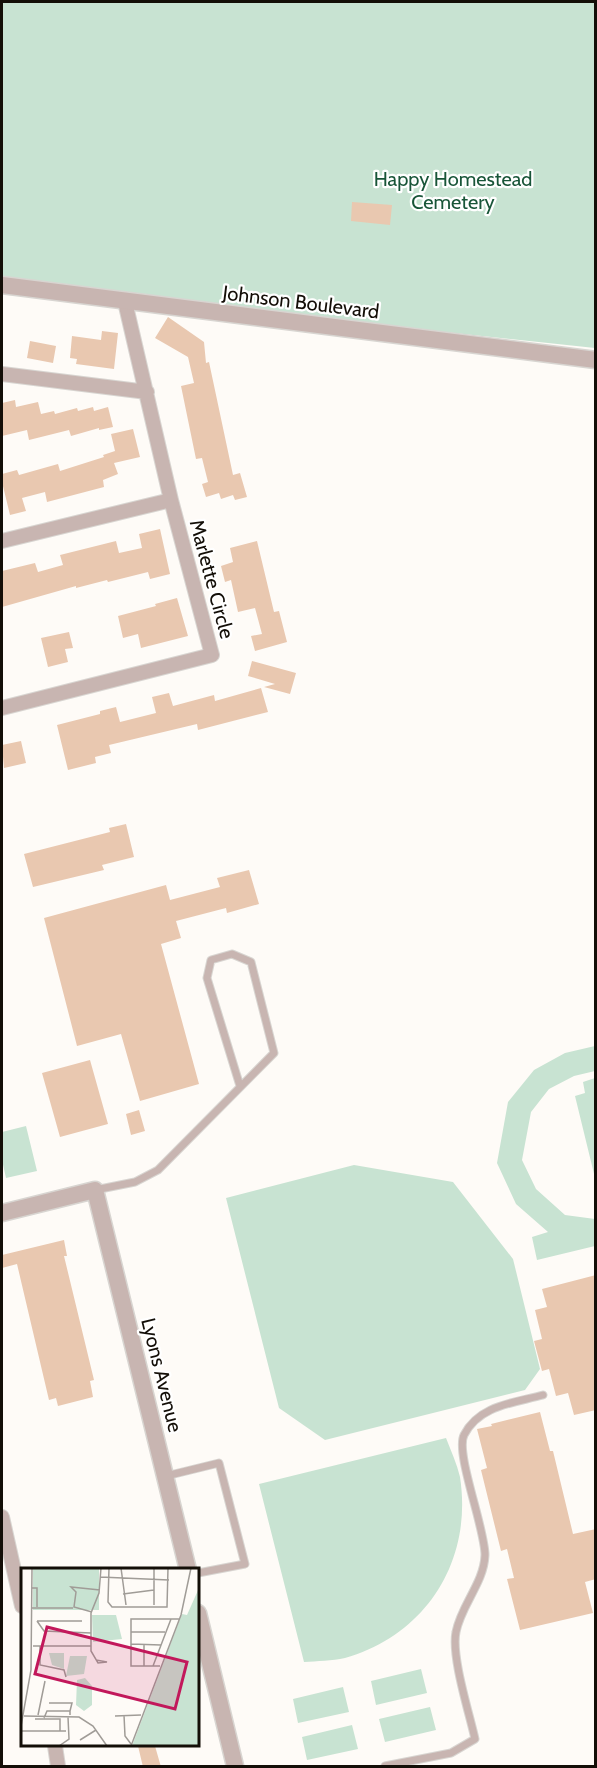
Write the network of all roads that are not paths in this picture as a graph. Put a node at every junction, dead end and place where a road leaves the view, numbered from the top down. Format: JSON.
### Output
{"nodes":[{"id":1,"x":2,"y":285,"type":"edge"},
{"id":2,"x":125,"y":302,"type":"junction"},
{"id":3,"x":596,"y":360,"type":"edge"},
{"id":4,"x":2,"y":374,"type":"edge"},
{"id":5,"x":147,"y":392,"type":"junction"},
{"id":6,"x":171,"y":500,"type":"junction"},
{"id":7,"x":2,"y":541,"type":"edge"},
{"id":8,"x":2,"y":708,"type":"edge"},
{"id":9,"x":240,"y":1086,"type":"junction"},
{"id":10,"x":95,"y":1190,"type":"junction"},
{"id":11,"x":2,"y":1213,"type":"edge"},
{"id":12,"x":543,"y":1395,"type":"dead end"},
{"id":13,"x":165,"y":1476,"type":"junction"},
{"id":14,"x":2,"y":1517,"type":"edge"},
{"id":15,"x":188,"y":1568,"type":"edge"},
{"id":16,"x":200,"y":1574,"type":"edge"},
{"id":17,"x":21,"y":1602,"type":"edge"},
{"id":18,"x":200,"y":1621,"type":"edge"},
{"id":19,"x":55,"y":1747,"type":"edge"},
{"id":20,"x":58,"y":1767,"type":"edge"},
{"id":21,"x":235,"y":1767,"type":"edge"},
{"id":22,"x":385,"y":1767,"type":"edge"}],
"edges":[{"from":1,"to":2,"type":"street","name":"Johnson Boulevard"},
{"from":2,"to":3,"type":"street","name":"Johnson Boulevard"},
{"from":2,"to":5,"type":"street","name":"Marlette Circle"},
{"from":4,"to":5,"type":"street"},
{"from":5,"to":6,"type":"street","name":"Marlette Circle"},
{"from":6,"to":7,"type":"street"},
{"from":6,"to":8,"type":"street","name":"Marlette Circle"},
{"from":9,"to":9,"type":"lane"},
{"from":9,"to":10,"type":"lane"},
{"from":10,"to":11,"type":"street"},
{"from":10,"to":13,"type":"street","name":"Lyons Avenue"},
{"from":12,"to":22,"type":"lane"},
{"from":13,"to":15,"type":"street","name":"Lyons Avenue"},
{"from":13,"to":16,"type":"lane"},
{"from":14,"to":17,"type":"street"},
{"from":18,"to":21,"type":"street"},
{"from":19,"to":20,"type":"street"}]}
